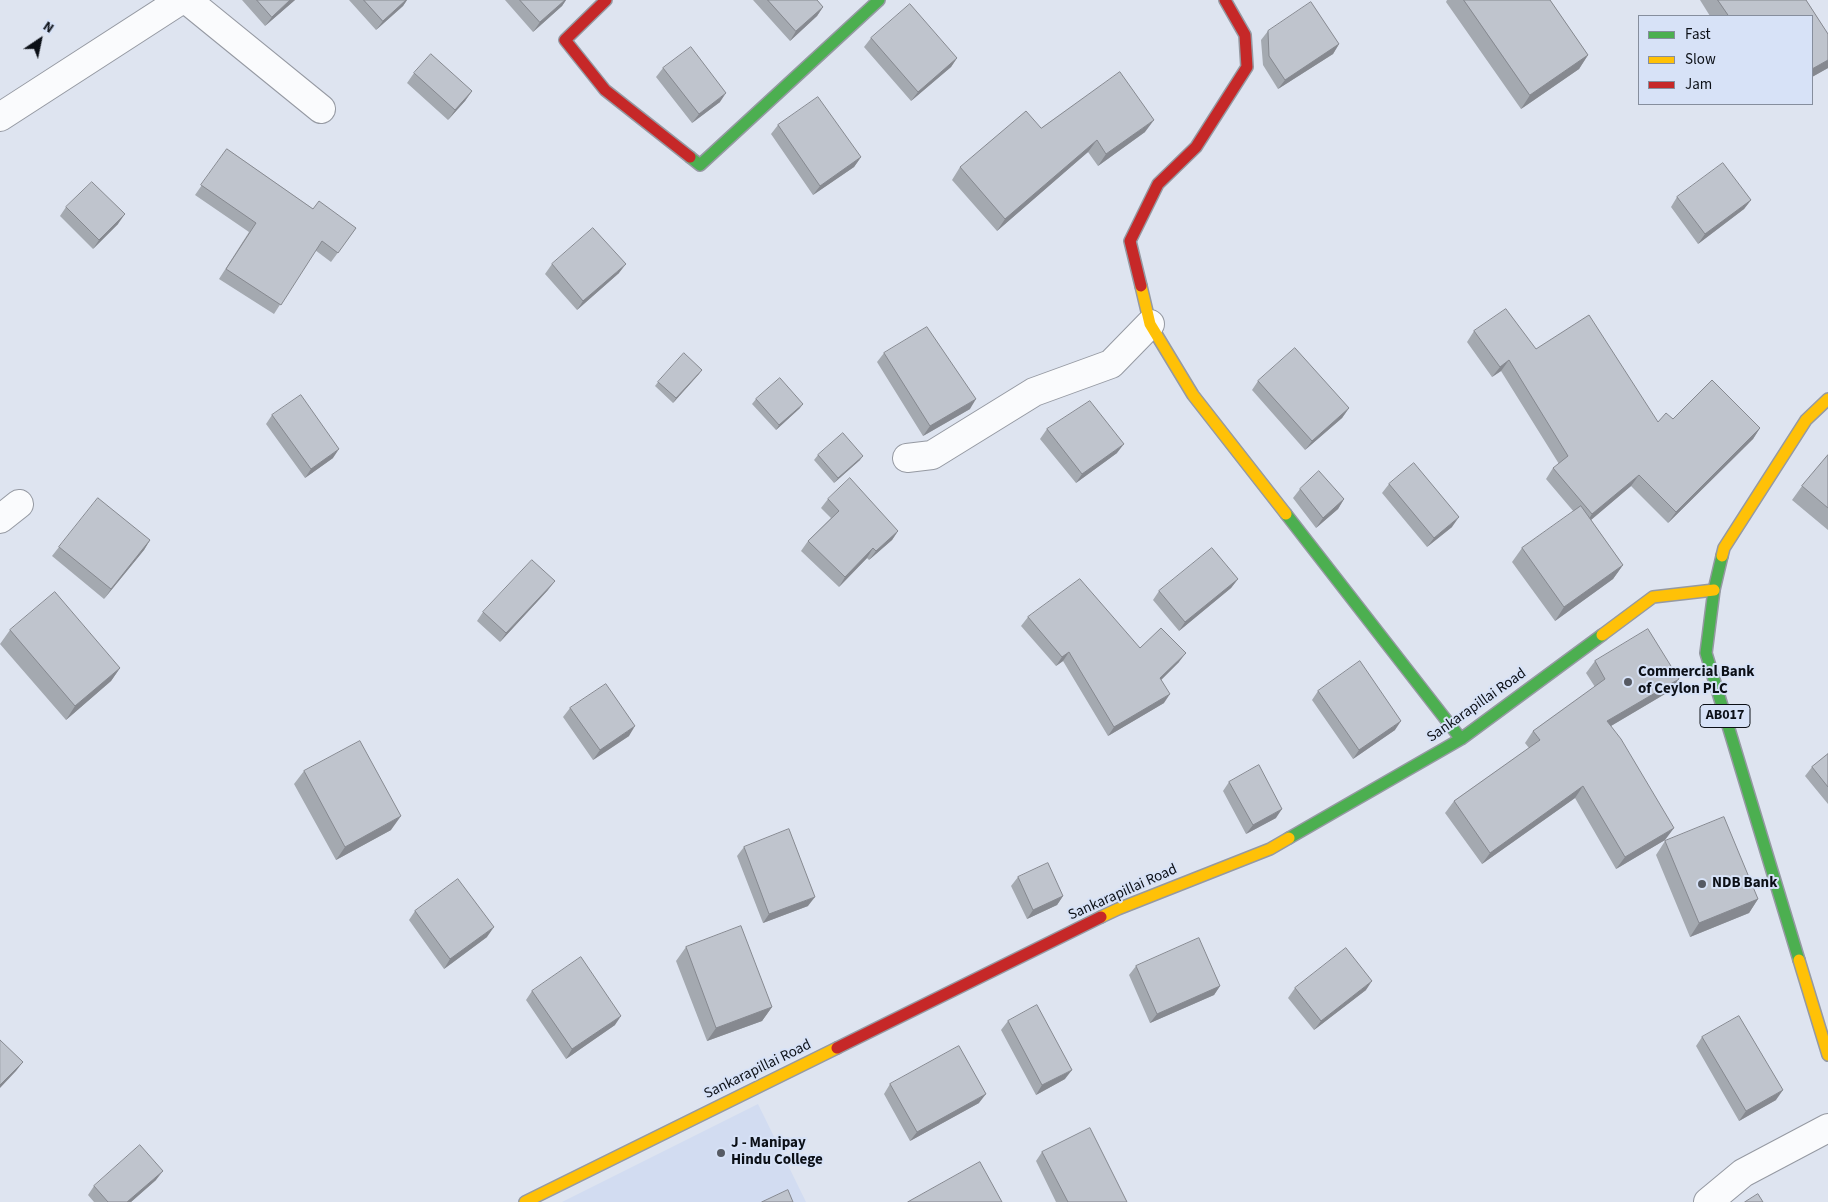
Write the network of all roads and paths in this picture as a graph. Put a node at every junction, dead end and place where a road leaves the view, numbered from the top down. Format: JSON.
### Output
{"nodes":[{"id":1,"x":181,"y":0,"type":"edge"},
{"id":2,"x":187,"y":0,"type":"edge"},
{"id":3,"x":606,"y":0,"type":"edge"},
{"id":4,"x":1224,"y":0,"type":"edge"},
{"id":5,"x":868,"y":4,"type":"edge"},
{"id":6,"x":321,"y":109,"type":"dead end"},
{"id":7,"x":0,"y":118,"type":"edge"},
{"id":8,"x":1150,"y":324,"type":"junction"},
{"id":9,"x":1828,"y":399,"type":"edge"},
{"id":10,"x":907,"y":458,"type":"dead end"},
{"id":11,"x":1714,"y":590,"type":"junction"},
{"id":12,"x":1461,"y":739,"type":"junction"},
{"id":13,"x":1826,"y":1043,"type":"edge"},
{"id":14,"x":1828,"y":1128,"type":"edge"},
{"id":15,"x":525,"y":1202,"type":"edge"},
{"id":16,"x":1708,"y":1202,"type":"edge"}],
"edges":[{"from":1,"to":7,"type":"street"},
{"from":2,"to":6,"type":"street"},
{"from":3,"to":5,"type":"street"},
{"from":4,"to":8,"type":"street"},
{"from":8,"to":10,"type":"street"},
{"from":8,"to":12,"type":"street"},
{"from":9,"to":11,"type":"street","number":"AB017"},
{"from":11,"to":12,"type":"street","name":"Sankarapillai Road"},
{"from":11,"to":13,"type":"street","number":"AB017"},
{"from":12,"to":15,"type":"street","name":"Sankarapillai Road"},
{"from":14,"to":16,"type":"street"}]}
